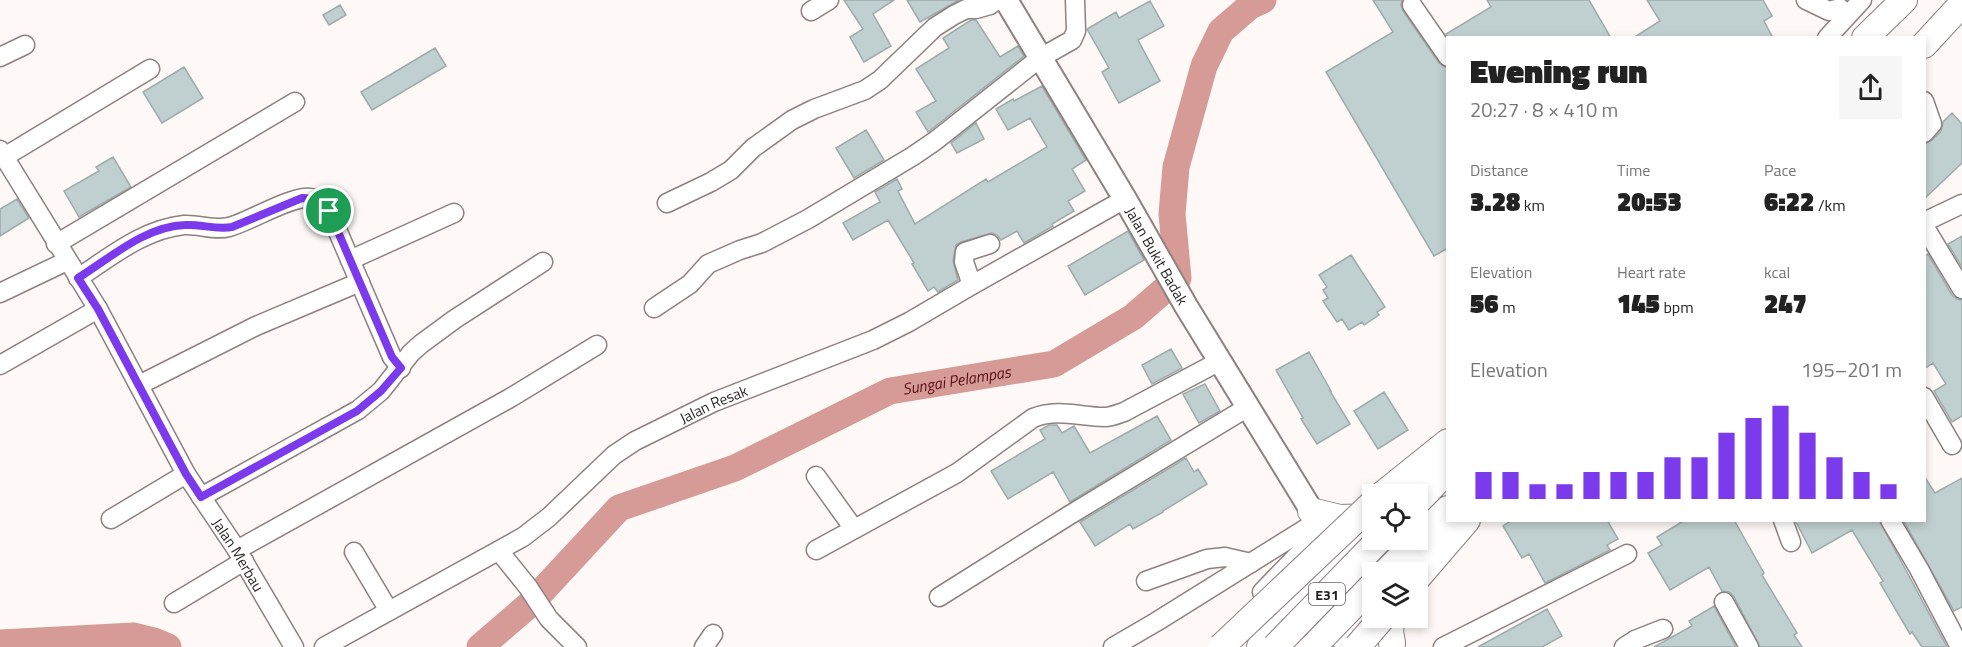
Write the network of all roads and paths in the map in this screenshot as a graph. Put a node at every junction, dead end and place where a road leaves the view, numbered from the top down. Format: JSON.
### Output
{"nodes":[{"id":1,"x":829,"y":0,"type":"edge"},
{"id":2,"x":997,"y":0,"type":"edge"},
{"id":3,"x":1006,"y":0,"type":"edge"},
{"id":4,"x":1075,"y":0,"type":"edge"},
{"id":5,"x":1806,"y":0,"type":"edge"},
{"id":6,"x":1862,"y":0,"type":"edge"},
{"id":7,"x":1886,"y":0,"type":"edge"},
{"id":8,"x":1904,"y":0,"type":"edge"},
{"id":9,"x":1948,"y":0,"type":"edge"},
{"id":10,"x":1962,"y":4,"type":"edge"},
{"id":11,"x":1412,"y":5,"type":"dead end"},
{"id":12,"x":811,"y":11,"type":"dead end"},
{"id":13,"x":1843,"y":16,"type":"edge"},
{"id":14,"x":1828,"y":36,"type":"edge"},
{"id":15,"x":1868,"y":36,"type":"edge"},
{"id":16,"x":1912,"y":36,"type":"edge"},
{"id":17,"x":25,"y":45,"type":"dead end"},
{"id":18,"x":1926,"y":45,"type":"edge"},
{"id":19,"x":1446,"y":54,"type":"edge"},
{"id":20,"x":0,"y":57,"type":"edge"},
{"id":21,"x":1040,"y":58,"type":"junction"},
{"id":22,"x":150,"y":69,"type":"dead end"},
{"id":23,"x":295,"y":102,"type":"dead end"},
{"id":24,"x":1926,"y":107,"type":"edge"},
{"id":25,"x":1926,"y":131,"type":"edge"},
{"id":26,"x":2,"y":154,"type":"edge"},
{"id":27,"x":1125,"y":199,"type":"junction"},
{"id":28,"x":667,"y":203,"type":"dead end"},
{"id":29,"x":1962,"y":204,"type":"edge"},
{"id":30,"x":454,"y":213,"type":"dead end"},
{"id":31,"x":1926,"y":223,"type":"edge"},
{"id":32,"x":1926,"y":227,"type":"edge"},
{"id":33,"x":56,"y":244,"type":"junction"},
{"id":34,"x":990,"y":244,"type":"dead end"},
{"id":35,"x":350,"y":260,"type":"junction"},
{"id":36,"x":67,"y":261,"type":"junction"},
{"id":37,"x":543,"y":262,"type":"dead end"},
{"id":38,"x":78,"y":278,"type":"junction"},
{"id":39,"x":360,"y":282,"type":"junction"},
{"id":40,"x":972,"y":285,"type":"junction"},
{"id":41,"x":1962,"y":289,"type":"edge"},
{"id":42,"x":0,"y":293,"type":"edge"},
{"id":43,"x":654,"y":308,"type":"dead end"},
{"id":44,"x":98,"y":309,"type":"junction"},
{"id":45,"x":597,"y":345,"type":"dead end"},
{"id":46,"x":1220,"y":361,"type":"junction"},
{"id":47,"x":0,"y":365,"type":"edge"},
{"id":48,"x":401,"y":368,"type":"junction"},
{"id":49,"x":139,"y":385,"type":"junction"},
{"id":50,"x":1926,"y":400,"type":"edge"},
{"id":51,"x":1248,"y":407,"type":"junction"},
{"id":52,"x":1446,"y":444,"type":"edge"},
{"id":53,"x":1952,"y":446,"type":"dead end"},
{"id":54,"x":1446,"y":454,"type":"edge"},
{"id":55,"x":1446,"y":472,"type":"edge"},
{"id":56,"x":186,"y":474,"type":"junction"},
{"id":57,"x":816,"y":476,"type":"dead end"},
{"id":58,"x":1396,"y":484,"type":"edge"},
{"id":59,"x":1416,"y":484,"type":"edge"},
{"id":60,"x":1428,"y":491,"type":"edge"},
{"id":61,"x":201,"y":497,"type":"junction"},
{"id":62,"x":1446,"y":512,"type":"edge"},
{"id":63,"x":1362,"y":513,"type":"edge"},
{"id":64,"x":1362,"y":517,"type":"edge"},
{"id":65,"x":111,"y":519,"type":"dead end"},
{"id":66,"x":1317,"y":520,"type":"junction"},
{"id":67,"x":1453,"y":522,"type":"edge"},
{"id":68,"x":1465,"y":522,"type":"edge"},
{"id":69,"x":1784,"y":522,"type":"edge"},
{"id":70,"x":1891,"y":522,"type":"edge"},
{"id":71,"x":855,"y":529,"type":"junction"},
{"id":72,"x":1362,"y":538,"type":"edge"},
{"id":73,"x":1791,"y":542,"type":"dead end"},
{"id":74,"x":816,"y":550,"type":"dead end"},
{"id":75,"x":1369,"y":550,"type":"edge"},
{"id":76,"x":499,"y":551,"type":"junction"},
{"id":77,"x":354,"y":552,"type":"dead end"},
{"id":78,"x":1627,"y":554,"type":"dead end"},
{"id":79,"x":241,"y":555,"type":"junction"},
{"id":80,"x":1341,"y":560,"type":"junction"},
{"id":81,"x":1412,"y":562,"type":"edge"},
{"id":82,"x":1415,"y":562,"type":"edge"},
{"id":83,"x":1417,"y":562,"type":"edge"},
{"id":84,"x":1251,"y":563,"type":"junction"},
{"id":85,"x":1146,"y":581,"type":"dead end"},
{"id":86,"x":1362,"y":590,"type":"edge"},
{"id":87,"x":939,"y":597,"type":"dead end"},
{"id":88,"x":1724,"y":602,"type":"dead end"},
{"id":89,"x":174,"y":603,"type":"dead end"},
{"id":90,"x":389,"y":611,"type":"junction"},
{"id":91,"x":1362,"y":625,"type":"edge"},
{"id":92,"x":1362,"y":628,"type":"edge"},
{"id":93,"x":1372,"y":628,"type":"edge"},
{"id":94,"x":1664,"y":629,"type":"dead end"},
{"id":95,"x":294,"y":647,"type":"edge"},
{"id":96,"x":324,"y":647,"type":"edge"},
{"id":97,"x":577,"y":647,"type":"edge"},
{"id":98,"x":1113,"y":647,"type":"edge"},
{"id":99,"x":1208,"y":647,"type":"edge"},
{"id":100,"x":1221,"y":647,"type":"edge"},
{"id":101,"x":1260,"y":647,"type":"edge"},
{"id":102,"x":1275,"y":647,"type":"edge"},
{"id":103,"x":1313,"y":647,"type":"edge"},
{"id":104,"x":1329,"y":647,"type":"edge"},
{"id":105,"x":1357,"y":647,"type":"edge"},
{"id":106,"x":1443,"y":647,"type":"edge"},
{"id":107,"x":1624,"y":647,"type":"edge"},
{"id":108,"x":1749,"y":647,"type":"edge"},
{"id":109,"x":1960,"y":647,"type":"edge"}],
"edges":[{"from":1,"to":12,"type":"street"},
{"from":2,"to":28,"type":"street"},
{"from":3,"to":21,"type":"main road","name":"Jalan Bukit Badak"},
{"from":4,"to":21,"type":"street"},
{"from":5,"to":13,"type":"street"},
{"from":6,"to":13,"type":"street"},
{"from":7,"to":13,"type":"highway"},
{"from":8,"to":15,"type":"highway"},
{"from":9,"to":16,"type":"highway"},
{"from":10,"to":18,"type":"highway"},
{"from":11,"to":19,"type":"street"},
{"from":13,"to":14,"type":"street"},
{"from":17,"to":20,"type":"street"},
{"from":21,"to":27,"type":"main road","name":"Jalan Bukit Badak"},
{"from":21,"to":43,"type":"street"},
{"from":22,"to":26,"type":"street"},
{"from":23,"to":33,"type":"street"},
{"from":24,"to":25,"type":"street"},
{"from":26,"to":33,"type":"street","name":"Jalan Merbau"},
{"from":27,"to":40,"type":"street","name":"Jalan Resak"},
{"from":27,"to":46,"type":"main road","name":"Jalan Bukit Badak"},
{"from":29,"to":31,"type":"street"},
{"from":30,"to":35,"type":"street"},
{"from":32,"to":41,"type":"street"},
{"from":33,"to":36,"type":"street","name":"Jalan Merbau"},
{"from":34,"to":40,"type":"street"},
{"from":35,"to":38,"type":"street"},
{"from":35,"to":39,"type":"street"},
{"from":36,"to":38,"type":"street","name":"Jalan Merbau"},
{"from":36,"to":42,"type":"street"},
{"from":37,"to":48,"type":"street"},
{"from":38,"to":44,"type":"street","name":"Jalan Merbau"},
{"from":39,"to":48,"type":"street"},
{"from":39,"to":49,"type":"street"},
{"from":40,"to":76,"type":"street","name":"Jalan Resak"},
{"from":44,"to":47,"type":"street"},
{"from":44,"to":49,"type":"street","name":"Jalan Merbau"},
{"from":45,"to":79,"type":"street"},
{"from":46,"to":51,"type":"main road","name":"Jalan Bukit Badak"},
{"from":46,"to":71,"type":"street"},
{"from":48,"to":61,"type":"street"},
{"from":49,"to":56,"type":"street","name":"Jalan Merbau"},
{"from":50,"to":53,"type":"street"},
{"from":51,"to":66,"type":"main road","name":"Jalan Bukit Badak"},
{"from":51,"to":87,"type":"street"},
{"from":52,"to":58,"type":"highway"},
{"from":54,"to":59,"type":"highway"},
{"from":55,"to":60,"type":"highway"},
{"from":56,"to":61,"type":"street","name":"Jalan Merbau"},
{"from":56,"to":65,"type":"street"},
{"from":57,"to":71,"type":"street"},
{"from":61,"to":79,"type":"street","name":"Jalan Merbau"},
{"from":62,"to":81,"type":"highway"},
{"from":63,"to":100,"type":"highway","bridge":true},
{"from":64,"to":66,"type":"highway"},
{"from":66,"to":80,"type":"main road","name":"Jalan Bukit Badak"},
{"from":66,"to":84,"type":"street"},
{"from":66,"to":99,"type":"street"},
{"from":67,"to":82,"type":"highway"},
{"from":68,"to":83,"type":"highway"},
{"from":69,"to":73,"type":"street"},
{"from":70,"to":109,"type":"street"},
{"from":71,"to":74,"type":"street"},
{"from":72,"to":80,"type":"highway"},
{"from":75,"to":102,"type":"highway","number":"E31","bridge":true},
{"from":76,"to":90,"type":"street","name":"Jalan Resak"},
{"from":76,"to":97,"type":"street"},
{"from":77,"to":90,"type":"street"},
{"from":78,"to":106,"type":"street"},
{"from":79,"to":89,"type":"street"},
{"from":79,"to":95,"type":"street","name":"Jalan Merbau"},
{"from":80,"to":86,"type":"main road","name":"Jalan Bukit Badak"},
{"from":80,"to":101,"type":"highway"},
{"from":84,"to":85,"type":"street"},
{"from":84,"to":98,"type":"street"},
{"from":88,"to":108,"type":"street"},
{"from":90,"to":96,"type":"street","name":"Jalan Resak"},
{"from":91,"to":103,"type":"highway","number":"E31","bridge":true},
{"from":92,"to":104,"type":"highway"},
{"from":93,"to":105,"type":"highway","bridge":true},
{"from":94,"to":107,"type":"street"}]}
